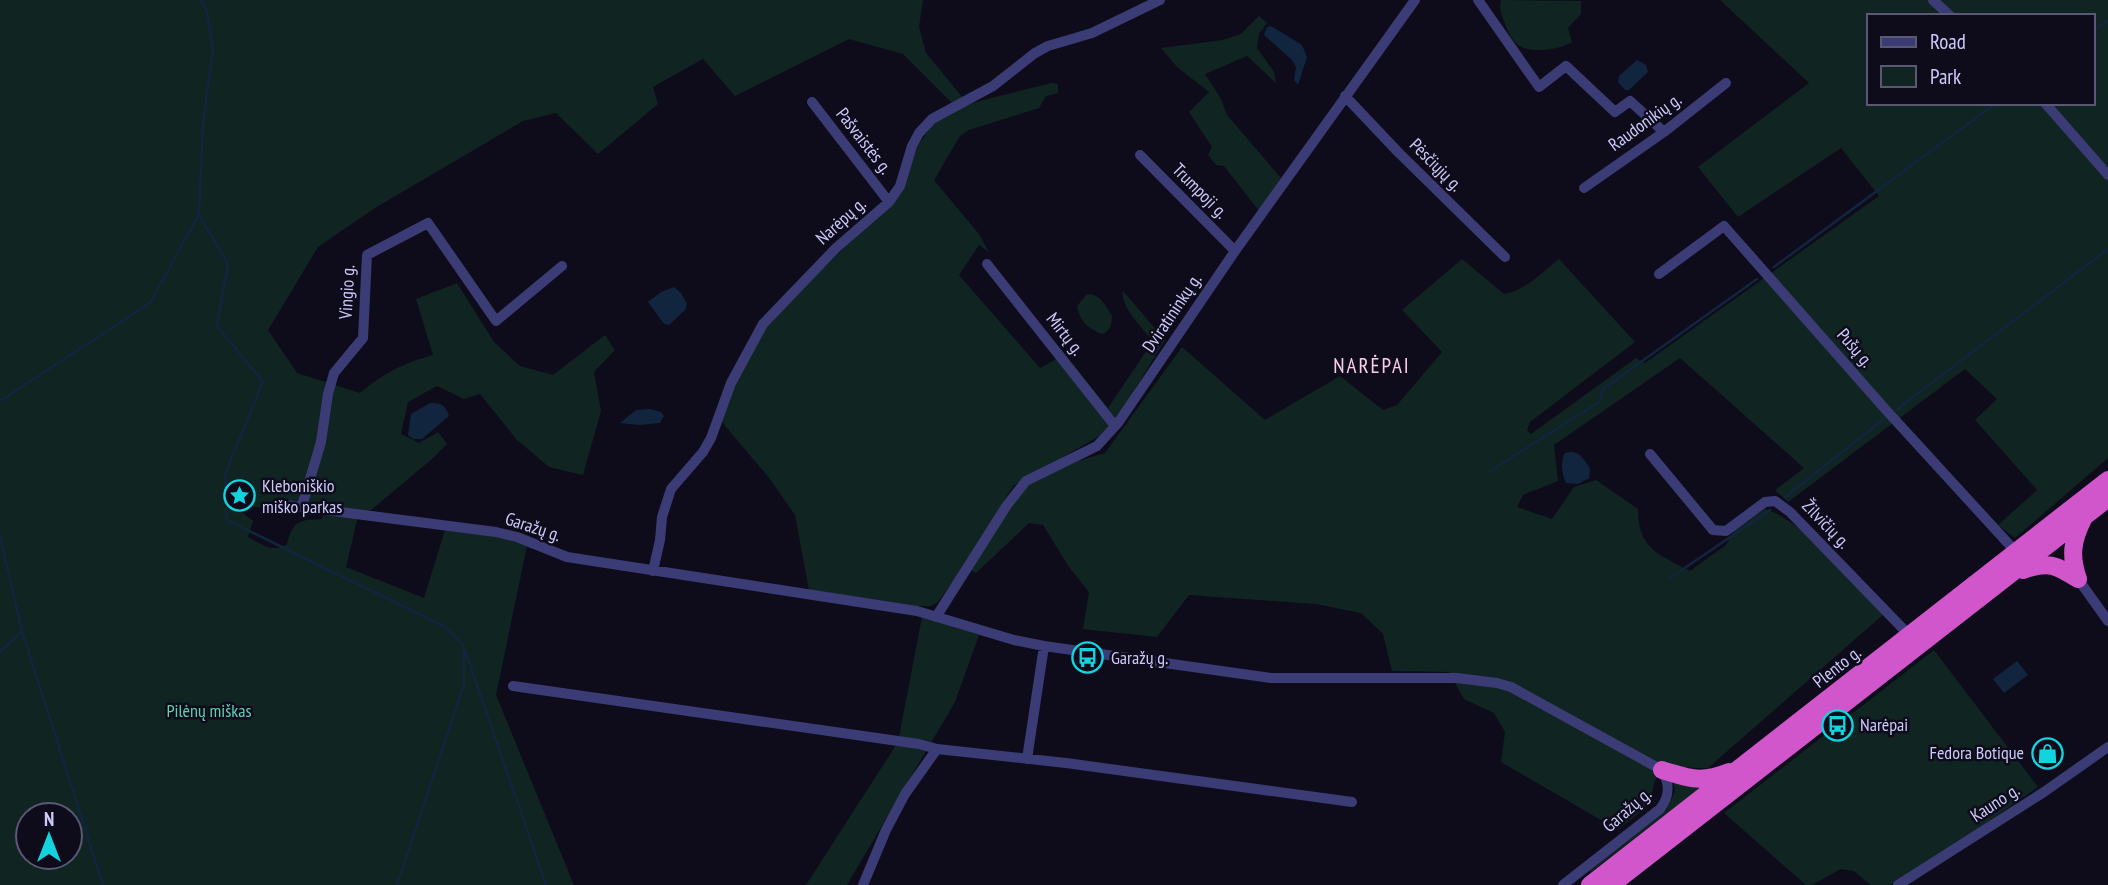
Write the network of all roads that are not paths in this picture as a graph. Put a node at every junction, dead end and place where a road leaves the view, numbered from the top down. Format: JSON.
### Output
{"nodes":[{"id":1,"x":1160,"y":0,"type":"edge"},
{"id":2,"x":1415,"y":0,"type":"edge"},
{"id":3,"x":1478,"y":0,"type":"edge"},
{"id":4,"x":1933,"y":0,"type":"edge"},
{"id":5,"x":1948,"y":14,"type":"edge"},
{"id":6,"x":1726,"y":83,"type":"dead end"},
{"id":7,"x":1345,"y":96,"type":"junction"},
{"id":8,"x":812,"y":102,"type":"dead end"},
{"id":9,"x":2047,"y":105,"type":"edge"},
{"id":10,"x":1664,"y":132,"type":"junction"},
{"id":11,"x":1140,"y":155,"type":"dead end"},
{"id":12,"x":2108,"y":174,"type":"edge"},
{"id":13,"x":1584,"y":188,"type":"dead end"},
{"id":14,"x":889,"y":202,"type":"junction"},
{"id":15,"x":1235,"y":251,"type":"junction"},
{"id":16,"x":1504,"y":257,"type":"dead end"},
{"id":17,"x":987,"y":264,"type":"dead end"},
{"id":18,"x":562,"y":266,"type":"dead end"},
{"id":19,"x":1659,"y":274,"type":"dead end"},
{"id":20,"x":1115,"y":426,"type":"junction"},
{"id":21,"x":1650,"y":454,"type":"dead end"},
{"id":22,"x":2108,"y":480,"type":"edge"},
{"id":23,"x":2108,"y":498,"type":"edge"},
{"id":24,"x":286,"y":505,"type":"dead end"},
{"id":25,"x":302,"y":506,"type":"junction"},
{"id":26,"x":2085,"y":516,"type":"junction"},
{"id":27,"x":2017,"y":552,"type":"junction"},
{"id":28,"x":653,"y":571,"type":"junction"},
{"id":29,"x":2013,"y":573,"type":"junction"},
{"id":30,"x":2078,"y":579,"type":"junction"},
{"id":31,"x":936,"y":617,"type":"junction"},
{"id":32,"x":2108,"y":621,"type":"edge"},
{"id":33,"x":1910,"y":636,"type":"junction"},
{"id":34,"x":1044,"y":646,"type":"junction"},
{"id":35,"x":513,"y":686,"type":"dead end"},
{"id":36,"x":2108,"y":747,"type":"edge"},
{"id":37,"x":937,"y":749,"type":"junction"},
{"id":38,"x":1027,"y":759,"type":"junction"},
{"id":39,"x":1745,"y":765,"type":"junction"},
{"id":40,"x":1662,"y":770,"type":"junction"},
{"id":41,"x":1352,"y":802,"type":"dead end"},
{"id":42,"x":1619,"y":882,"type":"edge"},
{"id":43,"x":863,"y":885,"type":"edge"},
{"id":44,"x":1563,"y":885,"type":"edge"},
{"id":45,"x":1590,"y":885,"type":"edge"},
{"id":46,"x":1898,"y":885,"type":"edge"}],
"edges":[{"from":1,"to":14,"type":"street","name":"Narėpų g."},
{"from":2,"to":7,"type":"street","name":"Dviratininkų g."},
{"from":3,"to":10,"type":"street"},
{"from":4,"to":5,"type":"street"},
{"from":6,"to":10,"type":"street","name":"Raudonikių g."},
{"from":7,"to":15,"type":"street","name":"Dviratininkų g."},
{"from":7,"to":16,"type":"street","name":"Pėsčiųjų g."},
{"from":8,"to":14,"type":"street","name":"Pašvaistės g."},
{"from":9,"to":12,"type":"street"},
{"from":10,"to":13,"type":"street","name":"Raudonikių g."},
{"from":11,"to":15,"type":"street","name":"Trumpoji g."},
{"from":14,"to":28,"type":"street","name":"Narėpų g."},
{"from":15,"to":20,"type":"street","name":"Dviratininkų g."},
{"from":17,"to":20,"type":"street","name":"Mirtų g."},
{"from":18,"to":25,"type":"street","name":"Vingio g."},
{"from":19,"to":27,"type":"street","name":"Pušų g."},
{"from":20,"to":31,"type":"street","name":"Dviratininkų g."},
{"from":21,"to":33,"type":"street","name":"Žilvičių g."},
{"from":22,"to":27,"type":"highway","name":"Plento g."},
{"from":23,"to":26,"type":"highway","name":"Plento g."},
{"from":24,"to":25,"type":"street","name":"Garažų g."},
{"from":25,"to":28,"type":"street","name":"Garažų g."},
{"from":26,"to":29,"type":"highway","name":"Plento g."},
{"from":26,"to":30,"type":"highway"},
{"from":27,"to":33,"type":"highway","name":"Plento g."},
{"from":28,"to":31,"type":"street","name":"Garažų g."},
{"from":29,"to":30,"type":"highway"},
{"from":29,"to":42,"type":"highway","name":"Plento g."},
{"from":30,"to":32,"type":"street"},
{"from":31,"to":34,"type":"street","name":"Garažų g."},
{"from":33,"to":39,"type":"highway","name":"Plento g."},
{"from":34,"to":38,"type":"street"},
{"from":34,"to":40,"type":"street","name":"Garažų g."},
{"from":35,"to":37,"type":"street"},
{"from":36,"to":46,"type":"street","name":"Kauno g."},
{"from":37,"to":38,"type":"street"},
{"from":37,"to":43,"type":"street"},
{"from":38,"to":41,"type":"street"},
{"from":39,"to":40,"type":"highway"},
{"from":39,"to":45,"type":"highway","name":"Plento g."},
{"from":40,"to":44,"type":"street","name":"Garažų g."}]}
